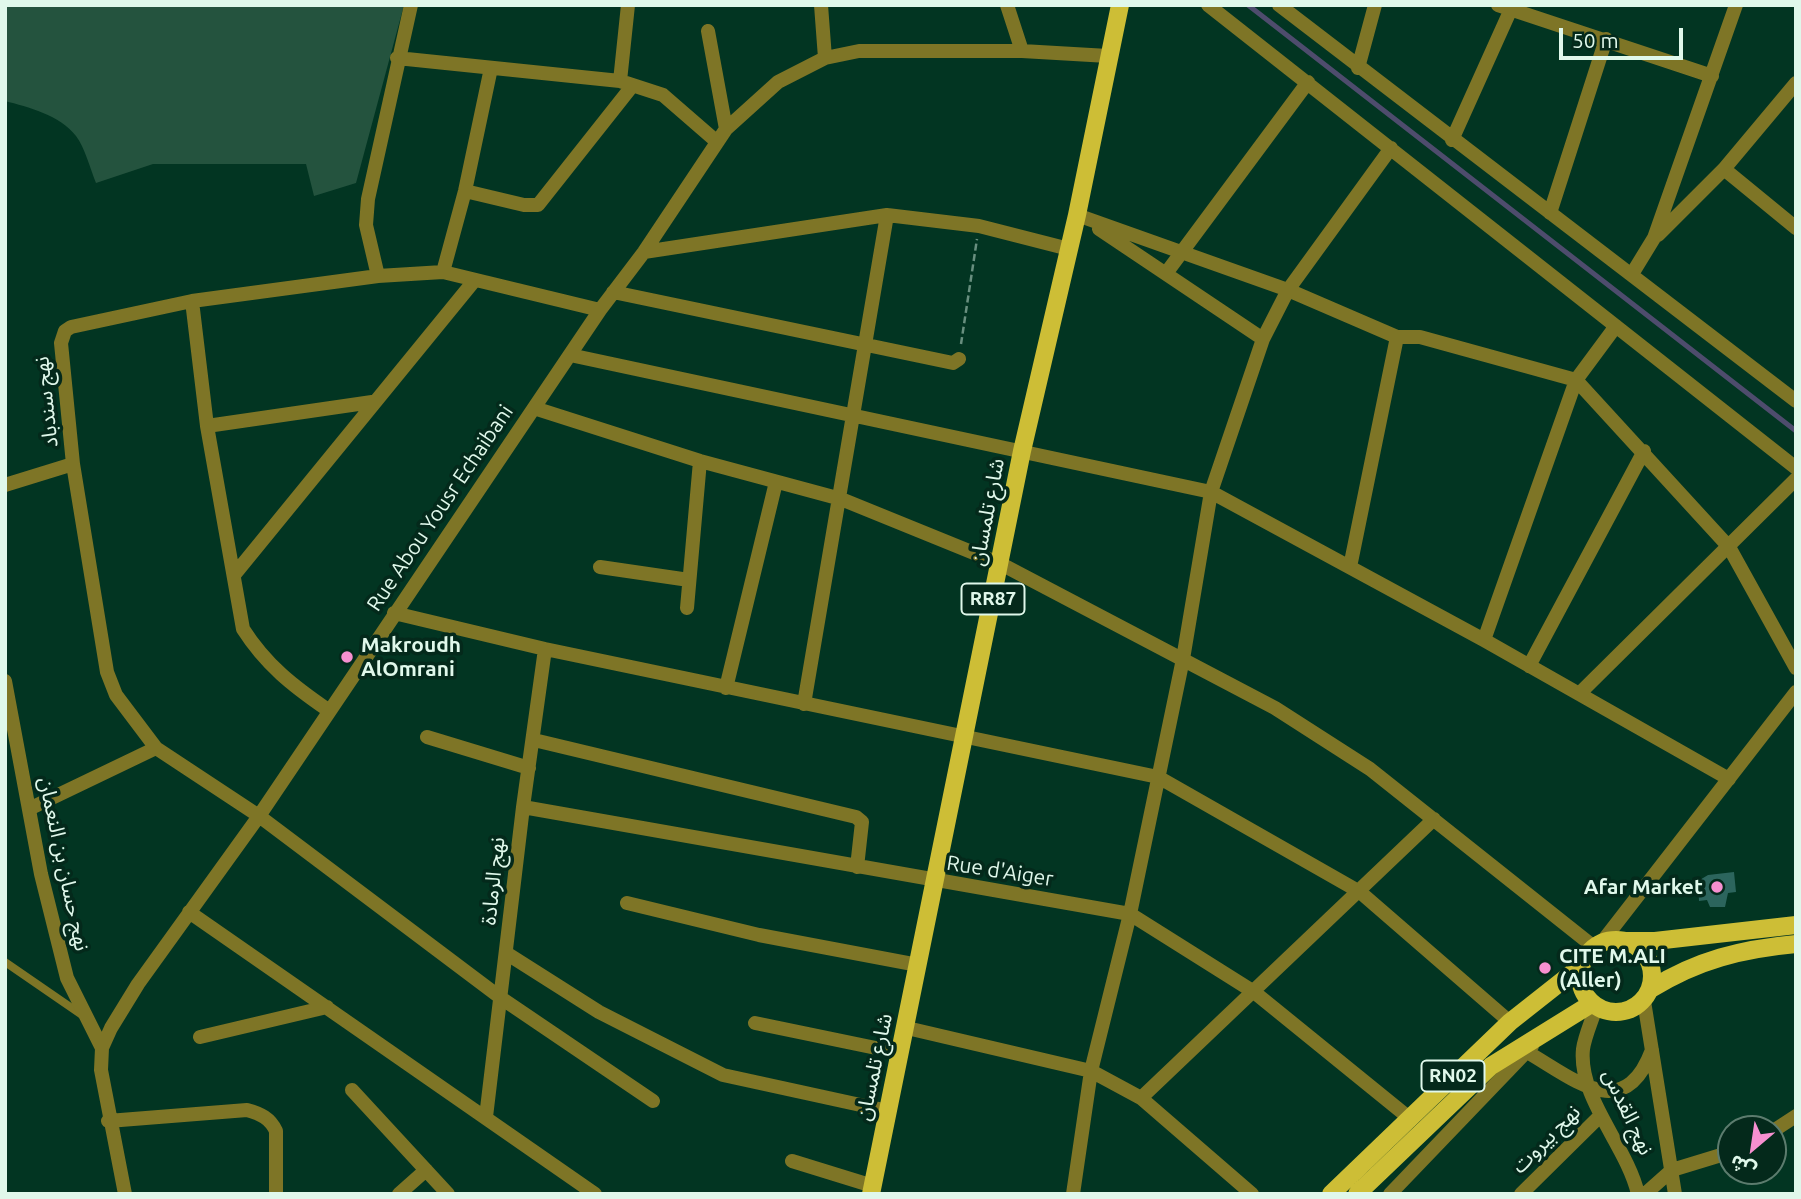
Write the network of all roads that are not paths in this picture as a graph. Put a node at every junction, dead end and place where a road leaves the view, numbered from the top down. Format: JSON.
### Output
{"nodes":[{"id":1,"x":411,"y":5,"type":"edge"},
{"id":2,"x":628,"y":5,"type":"edge"},
{"id":3,"x":821,"y":5,"type":"edge"},
{"id":4,"x":1007,"y":5,"type":"edge"},
{"id":5,"x":1120,"y":5,"type":"edge"},
{"id":6,"x":1208,"y":5,"type":"edge"},
{"id":7,"x":1279,"y":5,"type":"edge"},
{"id":8,"x":1375,"y":5,"type":"edge"},
{"id":9,"x":1736,"y":5,"type":"edge"},
{"id":10,"x":1504,"y":7,"type":"edge"},
{"id":11,"x":708,"y":31,"type":"dead end"},
{"id":12,"x":1606,"y":39,"type":"junction"},
{"id":13,"x":1022,"y":51,"type":"junction"},
{"id":14,"x":1108,"y":57,"type":"junction"},
{"id":15,"x":397,"y":58,"type":"junction"},
{"id":16,"x":825,"y":58,"type":"junction"},
{"id":17,"x":491,"y":68,"type":"junction"},
{"id":18,"x":1358,"y":68,"type":"junction"},
{"id":19,"x":1712,"y":76,"type":"junction"},
{"id":20,"x":1308,"y":82,"type":"junction"},
{"id":21,"x":626,"y":83,"type":"junction"},
{"id":22,"x":1794,"y":88,"type":"edge"},
{"id":23,"x":726,"y":129,"type":"junction"},
{"id":24,"x":1452,"y":140,"type":"junction"},
{"id":25,"x":716,"y":141,"type":"junction"},
{"id":26,"x":1391,"y":148,"type":"junction"},
{"id":27,"x":1724,"y":169,"type":"junction"},
{"id":28,"x":465,"y":191,"type":"junction"},
{"id":29,"x":1550,"y":213,"type":"junction"},
{"id":30,"x":887,"y":215,"type":"junction"},
{"id":31,"x":1077,"y":215,"type":"junction"},
{"id":32,"x":1796,"y":228,"type":"edge"},
{"id":33,"x":1654,"y":238,"type":"junction"},
{"id":34,"x":1069,"y":249,"type":"junction"},
{"id":35,"x":644,"y":252,"type":"junction"},
{"id":36,"x":1179,"y":252,"type":"junction"},
{"id":37,"x":443,"y":272,"type":"junction"},
{"id":38,"x":1167,"y":272,"type":"junction"},
{"id":39,"x":1632,"y":274,"type":"junction"},
{"id":40,"x":378,"y":276,"type":"junction"},
{"id":41,"x":474,"y":281,"type":"junction"},
{"id":42,"x":1288,"y":290,"type":"junction"},
{"id":43,"x":613,"y":292,"type":"junction"},
{"id":44,"x":192,"y":301,"type":"junction"},
{"id":45,"x":600,"y":310,"type":"junction"},
{"id":46,"x":1616,"y":326,"type":"junction"},
{"id":47,"x":1396,"y":337,"type":"junction"},
{"id":48,"x":1263,"y":339,"type":"junction"},
{"id":49,"x":864,"y":345,"type":"junction"},
{"id":50,"x":570,"y":355,"type":"junction"},
{"id":51,"x":959,"y":359,"type":"road end"},
{"id":52,"x":1577,"y":380,"type":"junction"},
{"id":53,"x":1796,"y":401,"type":"edge"},
{"id":54,"x":372,"y":402,"type":"junction"},
{"id":55,"x":534,"y":408,"type":"junction"},
{"id":56,"x":851,"y":417,"type":"junction"},
{"id":57,"x":207,"y":426,"type":"junction"},
{"id":58,"x":1021,"y":451,"type":"junction"},
{"id":59,"x":1644,"y":451,"type":"junction"},
{"id":60,"x":699,"y":461,"type":"junction"},
{"id":61,"x":73,"y":464,"type":"junction"},
{"id":62,"x":1796,"y":468,"type":"edge"},
{"id":63,"x":1796,"y":479,"type":"edge"},
{"id":64,"x":776,"y":482,"type":"junction"},
{"id":65,"x":5,"y":485,"type":"edge"},
{"id":66,"x":1211,"y":492,"type":"junction"},
{"id":67,"x":841,"y":499,"type":"junction"},
{"id":68,"x":1729,"y":547,"type":"junction"},
{"id":69,"x":1001,"y":564,"type":"junction"},
{"id":70,"x":1350,"y":566,"type":"junction"},
{"id":71,"x":600,"y":567,"type":"dead end"},
{"id":72,"x":234,"y":575,"type":"junction"},
{"id":73,"x":689,"y":580,"type":"junction"},
{"id":74,"x":687,"y":608,"type":"dead end"},
{"id":75,"x":394,"y":613,"type":"junction"},
{"id":76,"x":1484,"y":640,"type":"junction"},
{"id":77,"x":545,"y":649,"type":"junction"},
{"id":78,"x":1183,"y":659,"type":"junction"},
{"id":79,"x":1530,"y":666,"type":"junction"},
{"id":80,"x":1796,"y":668,"type":"edge"},
{"id":81,"x":5,"y":681,"type":"edge"},
{"id":82,"x":726,"y":688,"type":"junction"},
{"id":83,"x":1796,"y":692,"type":"edge"},
{"id":84,"x":1579,"y":694,"type":"junction"},
{"id":85,"x":804,"y":704,"type":"junction"},
{"id":86,"x":328,"y":710,"type":"junction"},
{"id":87,"x":962,"y":736,"type":"junction"},
{"id":88,"x":427,"y":737,"type":"dead end"},
{"id":89,"x":534,"y":740,"type":"junction"},
{"id":90,"x":156,"y":748,"type":"junction"},
{"id":91,"x":529,"y":768,"type":"junction"},
{"id":92,"x":1158,"y":777,"type":"junction"},
{"id":93,"x":1729,"y":779,"type":"junction"},
{"id":94,"x":523,"y":807,"type":"junction"},
{"id":95,"x":31,"y":808,"type":"junction"},
{"id":96,"x":259,"y":816,"type":"junction"},
{"id":97,"x":1434,"y":820,"type":"junction"},
{"id":98,"x":857,"y":867,"type":"junction"},
{"id":99,"x":935,"y":882,"type":"junction"},
{"id":100,"x":1360,"y":892,"type":"junction"},
{"id":101,"x":627,"y":904,"type":"dead end"},
{"id":102,"x":189,"y":912,"type":"junction"},
{"id":103,"x":1130,"y":914,"type":"junction"},
{"id":104,"x":1796,"y":925,"type":"edge"},
{"id":105,"x":1625,"y":941,"type":"junction"},
{"id":106,"x":1796,"y":944,"type":"edge"},
{"id":107,"x":1598,"y":945,"type":"junction"},
{"id":108,"x":506,"y":953,"type":"junction"},
{"id":109,"x":5,"y":962,"type":"edge"},
{"id":110,"x":918,"y":965,"type":"junction"},
{"id":111,"x":1581,"y":965,"type":"junction"},
{"id":112,"x":1254,"y":992,"type":"junction"},
{"id":113,"x":1647,"y":995,"type":"junction"},
{"id":114,"x":501,"y":998,"type":"junction"},
{"id":115,"x":1594,"y":1006,"type":"junction"},
{"id":116,"x":327,"y":1007,"type":"junction"},
{"id":117,"x":84,"y":1017,"type":"junction"},
{"id":118,"x":1510,"y":1022,"type":"junction"},
{"id":119,"x":755,"y":1023,"type":"dead end"},
{"id":120,"x":907,"y":1028,"type":"junction"},
{"id":121,"x":200,"y":1037,"type":"dead end"},
{"id":122,"x":1541,"y":1037,"type":"junction"},
{"id":123,"x":103,"y":1048,"type":"junction"},
{"id":124,"x":1653,"y":1049,"type":"junction"},
{"id":125,"x":1527,"y":1052,"type":"junction"},
{"id":126,"x":900,"y":1053,"type":"junction"},
{"id":127,"x":1091,"y":1070,"type":"junction"},
{"id":128,"x":1590,"y":1088,"type":"junction"},
{"id":129,"x":352,"y":1090,"type":"dead end"},
{"id":130,"x":1141,"y":1098,"type":"junction"},
{"id":131,"x":653,"y":1101,"type":"dead end"},
{"id":132,"x":888,"y":1111,"type":"junction"},
{"id":133,"x":1601,"y":1115,"type":"junction"},
{"id":134,"x":486,"y":1117,"type":"junction"},
{"id":135,"x":1408,"y":1117,"type":"junction"},
{"id":136,"x":108,"y":1121,"type":"junction"},
{"id":137,"x":1717,"y":1156,"type":"edge"},
{"id":138,"x":792,"y":1161,"type":"dead end"},
{"id":139,"x":426,"y":1170,"type":"junction"},
{"id":140,"x":1672,"y":1170,"type":"junction"},
{"id":141,"x":872,"y":1190,"type":"edge"},
{"id":142,"x":590,"y":1193,"type":"edge"},
{"id":143,"x":125,"y":1194,"type":"edge"},
{"id":144,"x":276,"y":1194,"type":"edge"},
{"id":145,"x":399,"y":1194,"type":"edge"},
{"id":146,"x":448,"y":1194,"type":"edge"},
{"id":147,"x":1073,"y":1194,"type":"edge"},
{"id":148,"x":1252,"y":1194,"type":"edge"},
{"id":149,"x":1332,"y":1194,"type":"edge"},
{"id":150,"x":1357,"y":1194,"type":"edge"},
{"id":151,"x":1390,"y":1194,"type":"edge"},
{"id":152,"x":1521,"y":1194,"type":"edge"},
{"id":153,"x":1638,"y":1194,"type":"edge"},
{"id":154,"x":1645,"y":1194,"type":"edge"},
{"id":155,"x":1675,"y":1194,"type":"edge"}],
"edges":[{"from":1,"to":15,"type":"street"},
{"from":2,"to":21,"type":"street"},
{"from":3,"to":16,"type":"street"},
{"from":4,"to":13,"type":"street"},
{"from":5,"to":14,"type":"main road","name":"شارع تلمسان","number":"RR87"},
{"from":6,"to":20,"type":"street"},
{"from":7,"to":18,"type":"street"},
{"from":8,"to":18,"type":"street"},
{"from":9,"to":19,"type":"street"},
{"from":10,"to":12,"type":"street"},
{"from":10,"to":24,"type":"street"},
{"from":11,"to":23,"type":"street"},
{"from":12,"to":19,"type":"street"},
{"from":12,"to":29,"type":"street"},
{"from":13,"to":14,"type":"street","name":"Rue Abou Yousr Echaibani"},
{"from":13,"to":16,"type":"street","name":"Rue Abou Yousr Echaibani"},
{"from":14,"to":31,"type":"main road","name":"شارع تلمسان","number":"RR87"},
{"from":15,"to":17,"type":"street"},
{"from":15,"to":40,"type":"street"},
{"from":16,"to":23,"type":"street","name":"Rue Abou Yousr Echaibani"},
{"from":17,"to":21,"type":"street"},
{"from":17,"to":28,"type":"street"},
{"from":18,"to":24,"type":"street"},
{"from":19,"to":33,"type":"street"},
{"from":20,"to":26,"type":"street"},
{"from":20,"to":36,"type":"street"},
{"from":21,"to":25,"type":"street"},
{"from":21,"to":28,"type":"street"},
{"from":22,"to":27,"type":"street"},
{"from":23,"to":25,"type":"street","name":"Rue Abou Yousr Echaibani"},
{"from":24,"to":29,"type":"street"},
{"from":25,"to":35,"type":"street","name":"Rue Abou Yousr Echaibani"},
{"from":26,"to":42,"type":"street"},
{"from":26,"to":46,"type":"street"},
{"from":27,"to":32,"type":"street"},
{"from":27,"to":33,"type":"street"},
{"from":28,"to":37,"type":"street"},
{"from":29,"to":39,"type":"street"},
{"from":30,"to":34,"type":"street"},
{"from":30,"to":35,"type":"street"},
{"from":30,"to":49,"type":"street"},
{"from":31,"to":34,"type":"main road","name":"شارع تلمسان","number":"RR87"},
{"from":31,"to":36,"type":"street"},
{"from":31,"to":38,"type":"street"},
{"from":33,"to":39,"type":"street"},
{"from":34,"to":58,"type":"main road","name":"شارع تلمسان","number":"RR87"},
{"from":35,"to":43,"type":"street","name":"Rue Abou Yousr Echaibani"},
{"from":36,"to":38,"type":"street"},
{"from":36,"to":42,"type":"street"},
{"from":37,"to":40,"type":"street","name":"نهج سندباد"},
{"from":37,"to":41,"type":"street","name":"نهج سندباد"},
{"from":38,"to":48,"type":"street"},
{"from":39,"to":53,"type":"street"},
{"from":40,"to":44,"type":"street","name":"نهج سندباد"},
{"from":41,"to":45,"type":"street","name":"نهج سندباد"},
{"from":41,"to":54,"type":"street"},
{"from":42,"to":47,"type":"street"},
{"from":42,"to":48,"type":"street"},
{"from":43,"to":45,"type":"street","name":"Rue Abou Yousr Echaibani"},
{"from":43,"to":49,"type":"street"},
{"from":44,"to":57,"type":"street"},
{"from":44,"to":61,"type":"street","name":"نهج سندباد"},
{"from":45,"to":50,"type":"street","name":"Rue Abou Yousr Echaibani"},
{"from":46,"to":52,"type":"street"},
{"from":46,"to":62,"type":"street"},
{"from":47,"to":52,"type":"street"},
{"from":47,"to":70,"type":"street"},
{"from":48,"to":66,"type":"street"},
{"from":49,"to":51,"type":"street"},
{"from":49,"to":56,"type":"street"},
{"from":50,"to":55,"type":"street","name":"Rue Abou Yousr Echaibani"},
{"from":50,"to":56,"type":"street"},
{"from":52,"to":59,"type":"street"},
{"from":52,"to":76,"type":"street"},
{"from":54,"to":57,"type":"street"},
{"from":54,"to":72,"type":"street"},
{"from":55,"to":60,"type":"street"},
{"from":55,"to":75,"type":"street","name":"Rue Abou Yousr Echaibani"},
{"from":56,"to":58,"type":"street"},
{"from":56,"to":67,"type":"street"},
{"from":57,"to":72,"type":"street"},
{"from":58,"to":66,"type":"street"},
{"from":58,"to":69,"type":"main road","name":"شارع تلمسان","number":"RR87"},
{"from":59,"to":68,"type":"street"},
{"from":59,"to":79,"type":"street"},
{"from":60,"to":64,"type":"street"},
{"from":60,"to":73,"type":"street"},
{"from":61,"to":65,"type":"street"},
{"from":61,"to":90,"type":"street","name":"نهج سندباد"},
{"from":63,"to":68,"type":"street"},
{"from":64,"to":67,"type":"street"},
{"from":64,"to":82,"type":"street"},
{"from":66,"to":70,"type":"street"},
{"from":66,"to":78,"type":"street"},
{"from":67,"to":69,"type":"street"},
{"from":67,"to":85,"type":"street"},
{"from":68,"to":80,"type":"street"},
{"from":68,"to":84,"type":"street"},
{"from":69,"to":78,"type":"street"},
{"from":69,"to":87,"type":"main road","name":"شارع تلمسان","number":"RR87"},
{"from":70,"to":76,"type":"street"},
{"from":71,"to":73,"type":"street"},
{"from":72,"to":86,"type":"street"},
{"from":73,"to":74,"type":"street"},
{"from":75,"to":77,"type":"street"},
{"from":75,"to":86,"type":"street","name":"Rue Abou Yousr Echaibani"},
{"from":76,"to":79,"type":"street"},
{"from":77,"to":82,"type":"street"},
{"from":77,"to":89,"type":"street","name":"نهج الرمادة"},
{"from":78,"to":92,"type":"street"},
{"from":78,"to":97,"type":"street"},
{"from":79,"to":84,"type":"street"},
{"from":81,"to":95,"type":"street","name":"نهج حسان بن النعمان"},
{"from":82,"to":85,"type":"street"},
{"from":83,"to":93,"type":"street"},
{"from":84,"to":93,"type":"street"},
{"from":85,"to":87,"type":"street"},
{"from":86,"to":96,"type":"street","name":"Rue Abou Yousr Echaibani"},
{"from":87,"to":92,"type":"street"},
{"from":87,"to":99,"type":"main road","name":"شارع تلمسان","number":"RR87"},
{"from":88,"to":91,"type":"street"},
{"from":89,"to":91,"type":"street","name":"نهج الرمادة"},
{"from":89,"to":98,"type":"street"},
{"from":90,"to":95,"type":"street"},
{"from":90,"to":96,"type":"street","name":"نهج سندباد"},
{"from":91,"to":94,"type":"street","name":"نهج الرمادة"},
{"from":92,"to":100,"type":"street"},
{"from":92,"to":103,"type":"street"},
{"from":93,"to":107,"type":"street"},
{"from":94,"to":98,"type":"street","name":"Rue d'Aiger"},
{"from":94,"to":108,"type":"street","name":"نهج الرمادة"},
{"from":95,"to":117,"type":"street","name":"نهج حسان بن النعمان"},
{"from":96,"to":102,"type":"street","name":"Rue Abou Yousr Echaibani"},
{"from":96,"to":114,"type":"street","name":"نهج سندباد"},
{"from":97,"to":100,"type":"street"},
{"from":97,"to":107,"type":"street"},
{"from":98,"to":99,"type":"street","name":"Rue d'Aiger"},
{"from":99,"to":103,"type":"street","name":"Rue d'Aiger"},
{"from":99,"to":110,"type":"main road","name":"شارع تلمسان","number":"RR87"},
{"from":100,"to":112,"type":"street"},
{"from":100,"to":118,"type":"street"},
{"from":101,"to":110,"type":"street"},
{"from":102,"to":116,"type":"street"},
{"from":102,"to":123,"type":"street"},
{"from":103,"to":112,"type":"street","name":"Rue d'Aiger"},
{"from":103,"to":127,"type":"street"},
{"from":104,"to":105,"type":"main road"},
{"from":105,"to":107,"type":"main road"},
{"from":105,"to":113,"type":"main road"},
{"from":106,"to":113,"type":"main road"},
{"from":107,"to":111,"type":"main road","number":"RN02"},
{"from":108,"to":114,"type":"street","name":"نهج الرمادة"},
{"from":108,"to":132,"type":"street"},
{"from":109,"to":117,"type":"lane"},
{"from":110,"to":120,"type":"main road","name":"شارع تلمسان","number":"RR87"},
{"from":111,"to":115,"type":"main road"},
{"from":111,"to":118,"type":"main road","number":"RN02"},
{"from":112,"to":130,"type":"street"},
{"from":112,"to":135,"type":"street","name":"Rue d'Aiger"},
{"from":113,"to":115,"type":"main road"},
{"from":113,"to":124,"type":"street","name":"نهج القدس"},
{"from":114,"to":131,"type":"street","name":"نهج سندباد"},
{"from":114,"to":134,"type":"street","name":"نهج الرمادة"},
{"from":115,"to":122,"type":"main road","number":"RN02"},
{"from":115,"to":128,"type":"street","name":"نهج القدس"},
{"from":116,"to":121,"type":"street"},
{"from":116,"to":134,"type":"street"},
{"from":117,"to":123,"type":"street","name":"نهج حسان بن النعمان"},
{"from":118,"to":135,"type":"main road","number":"RN02"},
{"from":119,"to":126,"type":"street"},
{"from":120,"to":126,"type":"main road","name":"شارع تلمسان","number":"RR87"},
{"from":120,"to":127,"type":"street"},
{"from":122,"to":125,"type":"street"},
{"from":122,"to":150,"type":"main road","number":"RN02"},
{"from":123,"to":136,"type":"street"},
{"from":124,"to":128,"type":"street"},
{"from":124,"to":140,"type":"street","name":"نهج القدس"},
{"from":125,"to":128,"type":"street"},
{"from":125,"to":151,"type":"street"},
{"from":126,"to":132,"type":"main road","name":"شارع تلمسان","number":"RR87"},
{"from":127,"to":130,"type":"street"},
{"from":127,"to":147,"type":"street"},
{"from":128,"to":133,"type":"street","name":"نهج القدس"},
{"from":129,"to":139,"type":"street"},
{"from":130,"to":148,"type":"street"},
{"from":132,"to":141,"type":"main road","name":"شارع تلمسان","number":"RR87"},
{"from":133,"to":152,"type":"street","name":"نهج بيروت"},
{"from":133,"to":153,"type":"street","name":"نهج القدس"},
{"from":134,"to":142,"type":"street"},
{"from":135,"to":149,"type":"main road","number":"RN02"},
{"from":136,"to":143,"type":"street"},
{"from":136,"to":144,"type":"street"},
{"from":137,"to":140,"type":"street"},
{"from":138,"to":141,"type":"street"},
{"from":139,"to":145,"type":"street"},
{"from":139,"to":146,"type":"street"},
{"from":140,"to":154,"type":"street"},
{"from":140,"to":155,"type":"street","name":"نهج القدس"}]}
